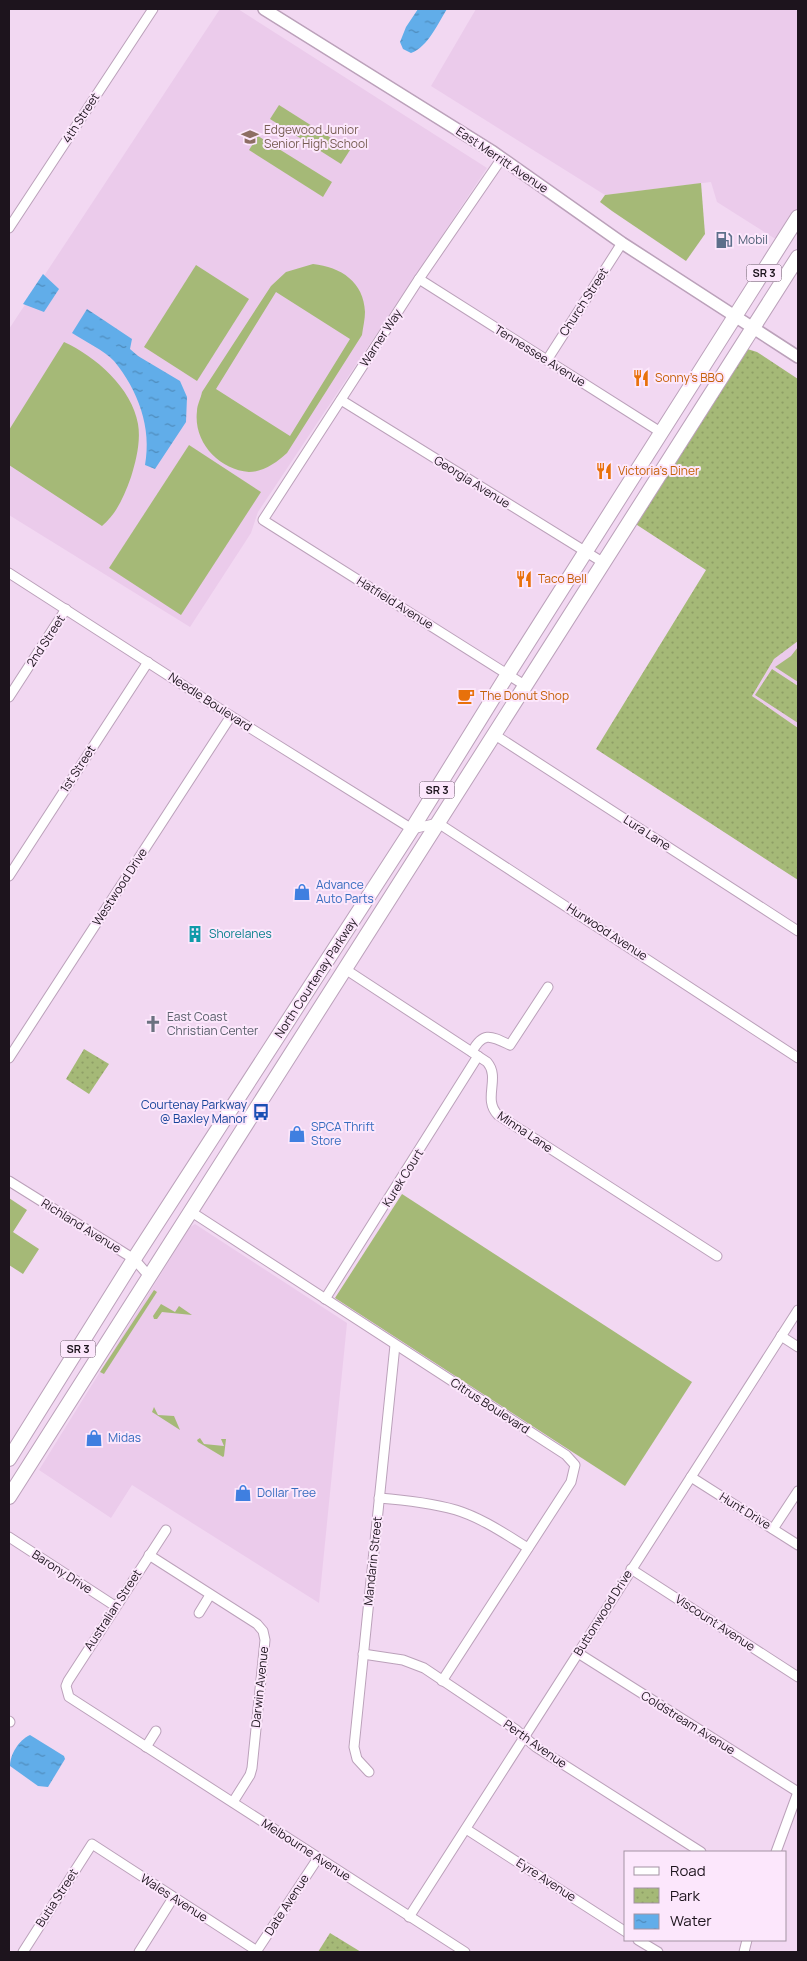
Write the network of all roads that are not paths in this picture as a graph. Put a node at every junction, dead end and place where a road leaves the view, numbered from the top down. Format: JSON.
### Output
{"nodes":[{"id":1,"x":153,"y":9,"type":"edge"},
{"id":2,"x":264,"y":9,"type":"edge"},
{"id":3,"x":502,"y":158,"type":"junction"},
{"id":4,"x":798,"y":217,"type":"edge"},
{"id":5,"x":9,"y":228,"type":"edge"},
{"id":6,"x":622,"y":243,"type":"junction"},
{"id":7,"x":798,"y":257,"type":"edge"},
{"id":8,"x":419,"y":280,"type":"junction"},
{"id":9,"x":736,"y":318,"type":"junction"},
{"id":10,"x":753,"y":329,"type":"junction"},
{"id":11,"x":798,"y":357,"type":"edge"},
{"id":12,"x":547,"y":360,"type":"junction"},
{"id":13,"x":341,"y":400,"type":"junction"},
{"id":14,"x":662,"y":432,"type":"junction"},
{"id":15,"x":263,"y":520,"type":"joint"},
{"id":16,"x":586,"y":552,"type":"junction"},
{"id":17,"x":604,"y":563,"type":"junction"},
{"id":18,"x":9,"y":572,"type":"edge"},
{"id":19,"x":66,"y":609,"type":"junction"},
{"id":20,"x":148,"y":662,"type":"junction"},
{"id":21,"x":508,"y":674,"type":"junction"},
{"id":22,"x":526,"y":686,"type":"junction"},
{"id":23,"x":9,"y":697,"type":"edge"},
{"id":24,"x":231,"y":716,"type":"junction"},
{"id":25,"x":495,"y":734,"type":"junction"},
{"id":26,"x":438,"y":823,"type":"junction"},
{"id":27,"x":412,"y":829,"type":"junction"},
{"id":28,"x":9,"y":876,"type":"edge"},
{"id":29,"x":798,"y":931,"type":"edge"},
{"id":30,"x":345,"y":969,"type":"junction"},
{"id":31,"x":548,"y":987,"type":"dead end"},
{"id":32,"x":475,"y":1054,"type":"junction"},
{"id":33,"x":9,"y":1058,"type":"edge"},
{"id":34,"x":798,"y":1058,"type":"edge"},
{"id":35,"x":9,"y":1181,"type":"edge"},
{"id":36,"x":190,"y":1211,"type":"junction"},
{"id":37,"x":717,"y":1256,"type":"dead end"},
{"id":38,"x":134,"y":1260,"type":"junction"},
{"id":39,"x":149,"y":1276,"type":"junction"},
{"id":40,"x":325,"y":1299,"type":"junction"},
{"id":41,"x":798,"y":1310,"type":"edge"},
{"id":42,"x":781,"y":1336,"type":"junction"},
{"id":43,"x":395,"y":1345,"type":"junction"},
{"id":44,"x":798,"y":1347,"type":"edge"},
{"id":45,"x":9,"y":1459,"type":"edge"},
{"id":46,"x":691,"y":1477,"type":"junction"},
{"id":47,"x":798,"y":1491,"type":"edge"},
{"id":48,"x":9,"y":1497,"type":"edge"},
{"id":49,"x":380,"y":1498,"type":"junction"},
{"id":50,"x":773,"y":1528,"type":"junction"},
{"id":51,"x":166,"y":1530,"type":"dead end"},
{"id":52,"x":9,"y":1537,"type":"edge"},
{"id":53,"x":798,"y":1545,"type":"edge"},
{"id":54,"x":528,"y":1548,"type":"junction"},
{"id":55,"x":149,"y":1556,"type":"junction"},
{"id":56,"x":631,"y":1568,"type":"junction"},
{"id":57,"x":210,"y":1595,"type":"junction"},
{"id":58,"x":115,"y":1606,"type":"junction"},
{"id":59,"x":200,"y":1612,"type":"dead end"},
{"id":60,"x":578,"y":1653,"type":"junction"},
{"id":61,"x":363,"y":1654,"type":"junction"},
{"id":62,"x":798,"y":1677,"type":"edge"},
{"id":63,"x":442,"y":1681,"type":"junction"},
{"id":64,"x":67,"y":1692,"type":"joint"},
{"id":65,"x":156,"y":1731,"type":"dead end"},
{"id":66,"x":524,"y":1737,"type":"junction"},
{"id":67,"x":146,"y":1747,"type":"junction"},
{"id":68,"x":369,"y":1772,"type":"dead end"},
{"id":69,"x":798,"y":1792,"type":"edge"},
{"id":70,"x":233,"y":1802,"type":"junction"},
{"id":71,"x":466,"y":1829,"type":"junction"},
{"id":72,"x":92,"y":1844,"type":"joint"},
{"id":73,"x":699,"y":1851,"type":"edge"},
{"id":74,"x":776,"y":1851,"type":"edge"},
{"id":75,"x":318,"y":1858,"type":"junction"},
{"id":76,"x":174,"y":1898,"type":"junction"},
{"id":77,"x":409,"y":1917,"type":"junction"},
{"id":78,"x":624,"y":1931,"type":"edge"},
{"id":79,"x":640,"y":1941,"type":"edge"},
{"id":80,"x":23,"y":1952,"type":"edge"},
{"id":81,"x":139,"y":1952,"type":"edge"},
{"id":82,"x":256,"y":1952,"type":"edge"},
{"id":83,"x":466,"y":1952,"type":"edge"},
{"id":84,"x":658,"y":1952,"type":"edge"}],
"edges":[{"from":1,"to":5,"type":"street","name":"4th Street"},
{"from":2,"to":3,"type":"street","name":"East Merritt Avenue"},
{"from":3,"to":6,"type":"street","name":"East Merritt Avenue"},
{"from":3,"to":8,"type":"street","name":"Warner Way"},
{"from":4,"to":9,"type":"main road","name":"North Courtenay Parkway","number":"SR 3"},
{"from":6,"to":9,"type":"street","name":"East Merritt Avenue"},
{"from":6,"to":12,"type":"street","name":"Church Street"},
{"from":7,"to":10,"type":"main road","name":"North Courtenay Parkway","number":"SR 3"},
{"from":8,"to":12,"type":"street","name":"Tennessee Avenue"},
{"from":8,"to":13,"type":"street","name":"Warner Way"},
{"from":9,"to":10,"type":"street","name":"East Merritt Avenue"},
{"from":9,"to":14,"type":"main road","name":"North Courtenay Parkway","number":"SR 3"},
{"from":10,"to":11,"type":"street","name":"East Merritt Avenue"},
{"from":10,"to":17,"type":"main road","name":"North Courtenay Parkway","number":"SR 3"},
{"from":12,"to":14,"type":"street","name":"Tennessee Avenue"},
{"from":13,"to":15,"type":"street","name":"Warner Way"},
{"from":13,"to":16,"type":"street","name":"Georgia Avenue"},
{"from":14,"to":16,"type":"main road","name":"North Courtenay Parkway","number":"SR 3"},
{"from":15,"to":21,"type":"street","name":"Hatfield Avenue"},
{"from":16,"to":17,"type":"street","name":"Georgia Avenue"},
{"from":16,"to":21,"type":"main road","name":"North Courtenay Parkway","number":"SR 3"},
{"from":17,"to":22,"type":"main road","name":"North Courtenay Parkway","number":"SR 3"},
{"from":18,"to":19,"type":"street","name":"Needle Boulevard"},
{"from":19,"to":20,"type":"street","name":"Needle Boulevard"},
{"from":19,"to":23,"type":"street","name":"2nd Street"},
{"from":20,"to":24,"type":"street","name":"Needle Boulevard"},
{"from":20,"to":28,"type":"street","name":"1st Street"},
{"from":21,"to":22,"type":"street","name":"Hatfield Avenue"},
{"from":21,"to":27,"type":"main road","name":"North Courtenay Parkway","number":"SR 3"},
{"from":22,"to":25,"type":"main road","name":"North Courtenay Parkway","number":"SR 3"},
{"from":24,"to":27,"type":"street","name":"Needle Boulevard"},
{"from":24,"to":33,"type":"street","name":"Westwood Drive"},
{"from":25,"to":26,"type":"main road","name":"North Courtenay Parkway","number":"SR 3"},
{"from":25,"to":29,"type":"street","name":"Lura Lane"},
{"from":26,"to":27,"type":"street"},
{"from":26,"to":30,"type":"main road","name":"North Courtenay Parkway","number":"SR 3"},
{"from":26,"to":34,"type":"street","name":"Hurwood Avenue"},
{"from":27,"to":38,"type":"main road","name":"North Courtenay Parkway","number":"SR 3"},
{"from":30,"to":32,"type":"street","name":"Minna Lane"},
{"from":30,"to":36,"type":"main road","name":"North Courtenay Parkway","number":"SR 3"},
{"from":31,"to":32,"type":"street","name":"Kurek Court"},
{"from":32,"to":37,"type":"street","name":"Minna Lane"},
{"from":32,"to":40,"type":"street","name":"Kurek Court"},
{"from":35,"to":38,"type":"street","name":"Richland Avenue"},
{"from":36,"to":39,"type":"main road","name":"North Courtenay Parkway","number":"SR 3"},
{"from":36,"to":40,"type":"street","name":"Citrus Boulevard"},
{"from":38,"to":39,"type":"street","name":"Richland Avenue"},
{"from":38,"to":45,"type":"main road","name":"North Courtenay Parkway","number":"SR 3"},
{"from":39,"to":48,"type":"main road","name":"North Courtenay Parkway","number":"SR 3"},
{"from":40,"to":43,"type":"street","name":"Citrus Boulevard"},
{"from":41,"to":42,"type":"street","name":"Buttonwood Drive"},
{"from":42,"to":44,"type":"street"},
{"from":42,"to":46,"type":"street","name":"Buttonwood Drive"},
{"from":43,"to":49,"type":"street","name":"Mandarin Street"},
{"from":43,"to":54,"type":"street","name":"Citrus Boulevard"},
{"from":46,"to":50,"type":"street","name":"Hunt Drive"},
{"from":46,"to":56,"type":"street","name":"Buttonwood Drive"},
{"from":47,"to":50,"type":"street"},
{"from":49,"to":54,"type":"street"},
{"from":49,"to":61,"type":"street","name":"Mandarin Street"},
{"from":50,"to":53,"type":"street","name":"Hunt Drive"},
{"from":51,"to":55,"type":"street","name":"Australian Street"},
{"from":52,"to":58,"type":"street","name":"Barony Drive"},
{"from":54,"to":63,"type":"street","name":"Citrus Boulevard"},
{"from":55,"to":57,"type":"street","name":"Darwin Avenue"},
{"from":55,"to":58,"type":"street","name":"Australian Street"},
{"from":56,"to":60,"type":"street","name":"Buttonwood Drive"},
{"from":56,"to":62,"type":"street","name":"Viscount Avenue"},
{"from":57,"to":59,"type":"street"},
{"from":57,"to":70,"type":"street","name":"Darwin Avenue"},
{"from":58,"to":64,"type":"street","name":"Australian Street"},
{"from":60,"to":66,"type":"street","name":"Buttonwood Drive"},
{"from":60,"to":69,"type":"street","name":"Coldstream Avenue"},
{"from":61,"to":63,"type":"street","name":"Perth Avenue"},
{"from":61,"to":68,"type":"street","name":"Mandarin Street"},
{"from":63,"to":66,"type":"street","name":"Perth Avenue"},
{"from":64,"to":67,"type":"street","name":"Melbourne Avenue"},
{"from":65,"to":67,"type":"street"},
{"from":66,"to":71,"type":"street","name":"Buttonwood Drive"},
{"from":66,"to":73,"type":"street","name":"Perth Avenue"},
{"from":67,"to":70,"type":"street","name":"Melbourne Avenue"},
{"from":69,"to":74,"type":"street"},
{"from":70,"to":75,"type":"street","name":"Melbourne Avenue"},
{"from":71,"to":77,"type":"street","name":"Buttonwood Drive"},
{"from":71,"to":78,"type":"street","name":"Eyre Avenue"},
{"from":72,"to":76,"type":"street","name":"Wales Avenue"},
{"from":72,"to":80,"type":"street","name":"Butia Street"},
{"from":75,"to":77,"type":"street","name":"Melbourne Avenue"},
{"from":75,"to":82,"type":"street","name":"Date Avenue"},
{"from":76,"to":81,"type":"street"},
{"from":76,"to":82,"type":"street","name":"Wales Avenue"},
{"from":77,"to":83,"type":"street","name":"Melbourne Avenue"},
{"from":79,"to":84,"type":"street"}]}
